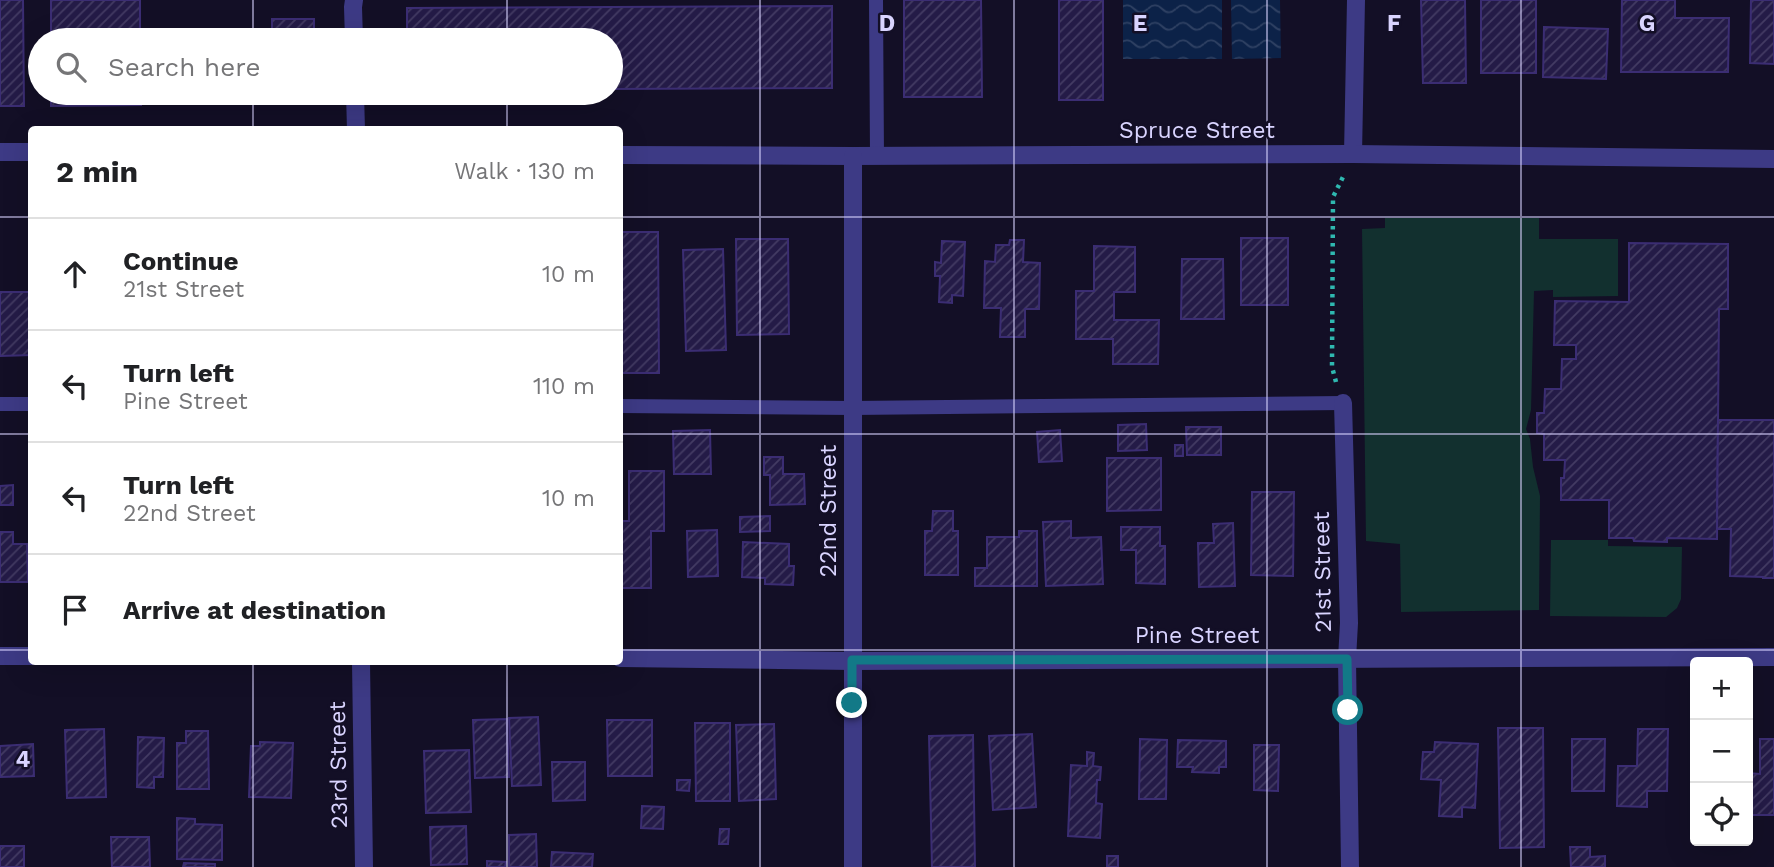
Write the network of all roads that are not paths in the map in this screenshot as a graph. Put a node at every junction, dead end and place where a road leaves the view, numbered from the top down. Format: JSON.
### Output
{"nodes":[{"id":1,"x":354,"y":0,"type":"edge"},
{"id":2,"x":876,"y":0,"type":"edge"},
{"id":3,"x":1356,"y":0,"type":"edge"},
{"id":4,"x":354,"y":28,"type":"edge"},
{"id":5,"x":355,"y":105,"type":"edge"},
{"id":6,"x":356,"y":126,"type":"edge"},
{"id":7,"x":0,"y":152,"type":"edge"},
{"id":8,"x":28,"y":152,"type":"edge"},
{"id":9,"x":1353,"y":154,"type":"junction"},
{"id":10,"x":623,"y":155,"type":"edge"},
{"id":11,"x":853,"y":156,"type":"junction"},
{"id":12,"x":877,"y":156,"type":"junction"},
{"id":13,"x":1774,"y":159,"type":"edge"},
{"id":14,"x":1343,"y":403,"type":"joint"},
{"id":15,"x":0,"y":404,"type":"edge"},
{"id":16,"x":28,"y":404,"type":"edge"},
{"id":17,"x":623,"y":405,"type":"edge"},
{"id":18,"x":853,"y":408,"type":"junction"},
{"id":19,"x":0,"y":656,"type":"edge"},
{"id":20,"x":28,"y":656,"type":"edge"},
{"id":21,"x":1774,"y":657,"type":"edge"},
{"id":22,"x":623,"y":658,"type":"edge"},
{"id":23,"x":1347,"y":659,"type":"junction"},
{"id":24,"x":852,"y":660,"type":"junction"},
{"id":25,"x":361,"y":665,"type":"edge"},
{"id":26,"x":364,"y":867,"type":"edge"},
{"id":27,"x":853,"y":867,"type":"edge"},
{"id":28,"x":1350,"y":867,"type":"edge"}],
"edges":[{"from":1,"to":4,"type":"street"},
{"from":2,"to":12,"type":"lane"},
{"from":3,"to":9,"type":"street"},
{"from":5,"to":6,"type":"street"},
{"from":7,"to":8,"type":"street"},
{"from":9,"to":12,"type":"street","name":"Spruce Street"},
{"from":9,"to":13,"type":"street","name":"Spruce Street"},
{"from":10,"to":11,"type":"street","name":"Spruce Street"},
{"from":11,"to":12,"type":"street","name":"Spruce Street"},
{"from":11,"to":18,"type":"street","name":"22nd Street"},
{"from":14,"to":18,"type":"lane"},
{"from":14,"to":23,"type":"street","name":"21st Street"},
{"from":15,"to":16,"type":"lane"},
{"from":17,"to":18,"type":"lane"},
{"from":18,"to":24,"type":"street","name":"22nd Street"},
{"from":19,"to":20,"type":"street"},
{"from":21,"to":23,"type":"street","name":"Pine Street"},
{"from":22,"to":24,"type":"street","name":"Pine Street"},
{"from":23,"to":24,"type":"street","name":"Pine Street"},
{"from":23,"to":28,"type":"street","name":"21st Street"},
{"from":24,"to":27,"type":"street","name":"22nd Street"},
{"from":25,"to":26,"type":"street","name":"23rd Street"}]}
